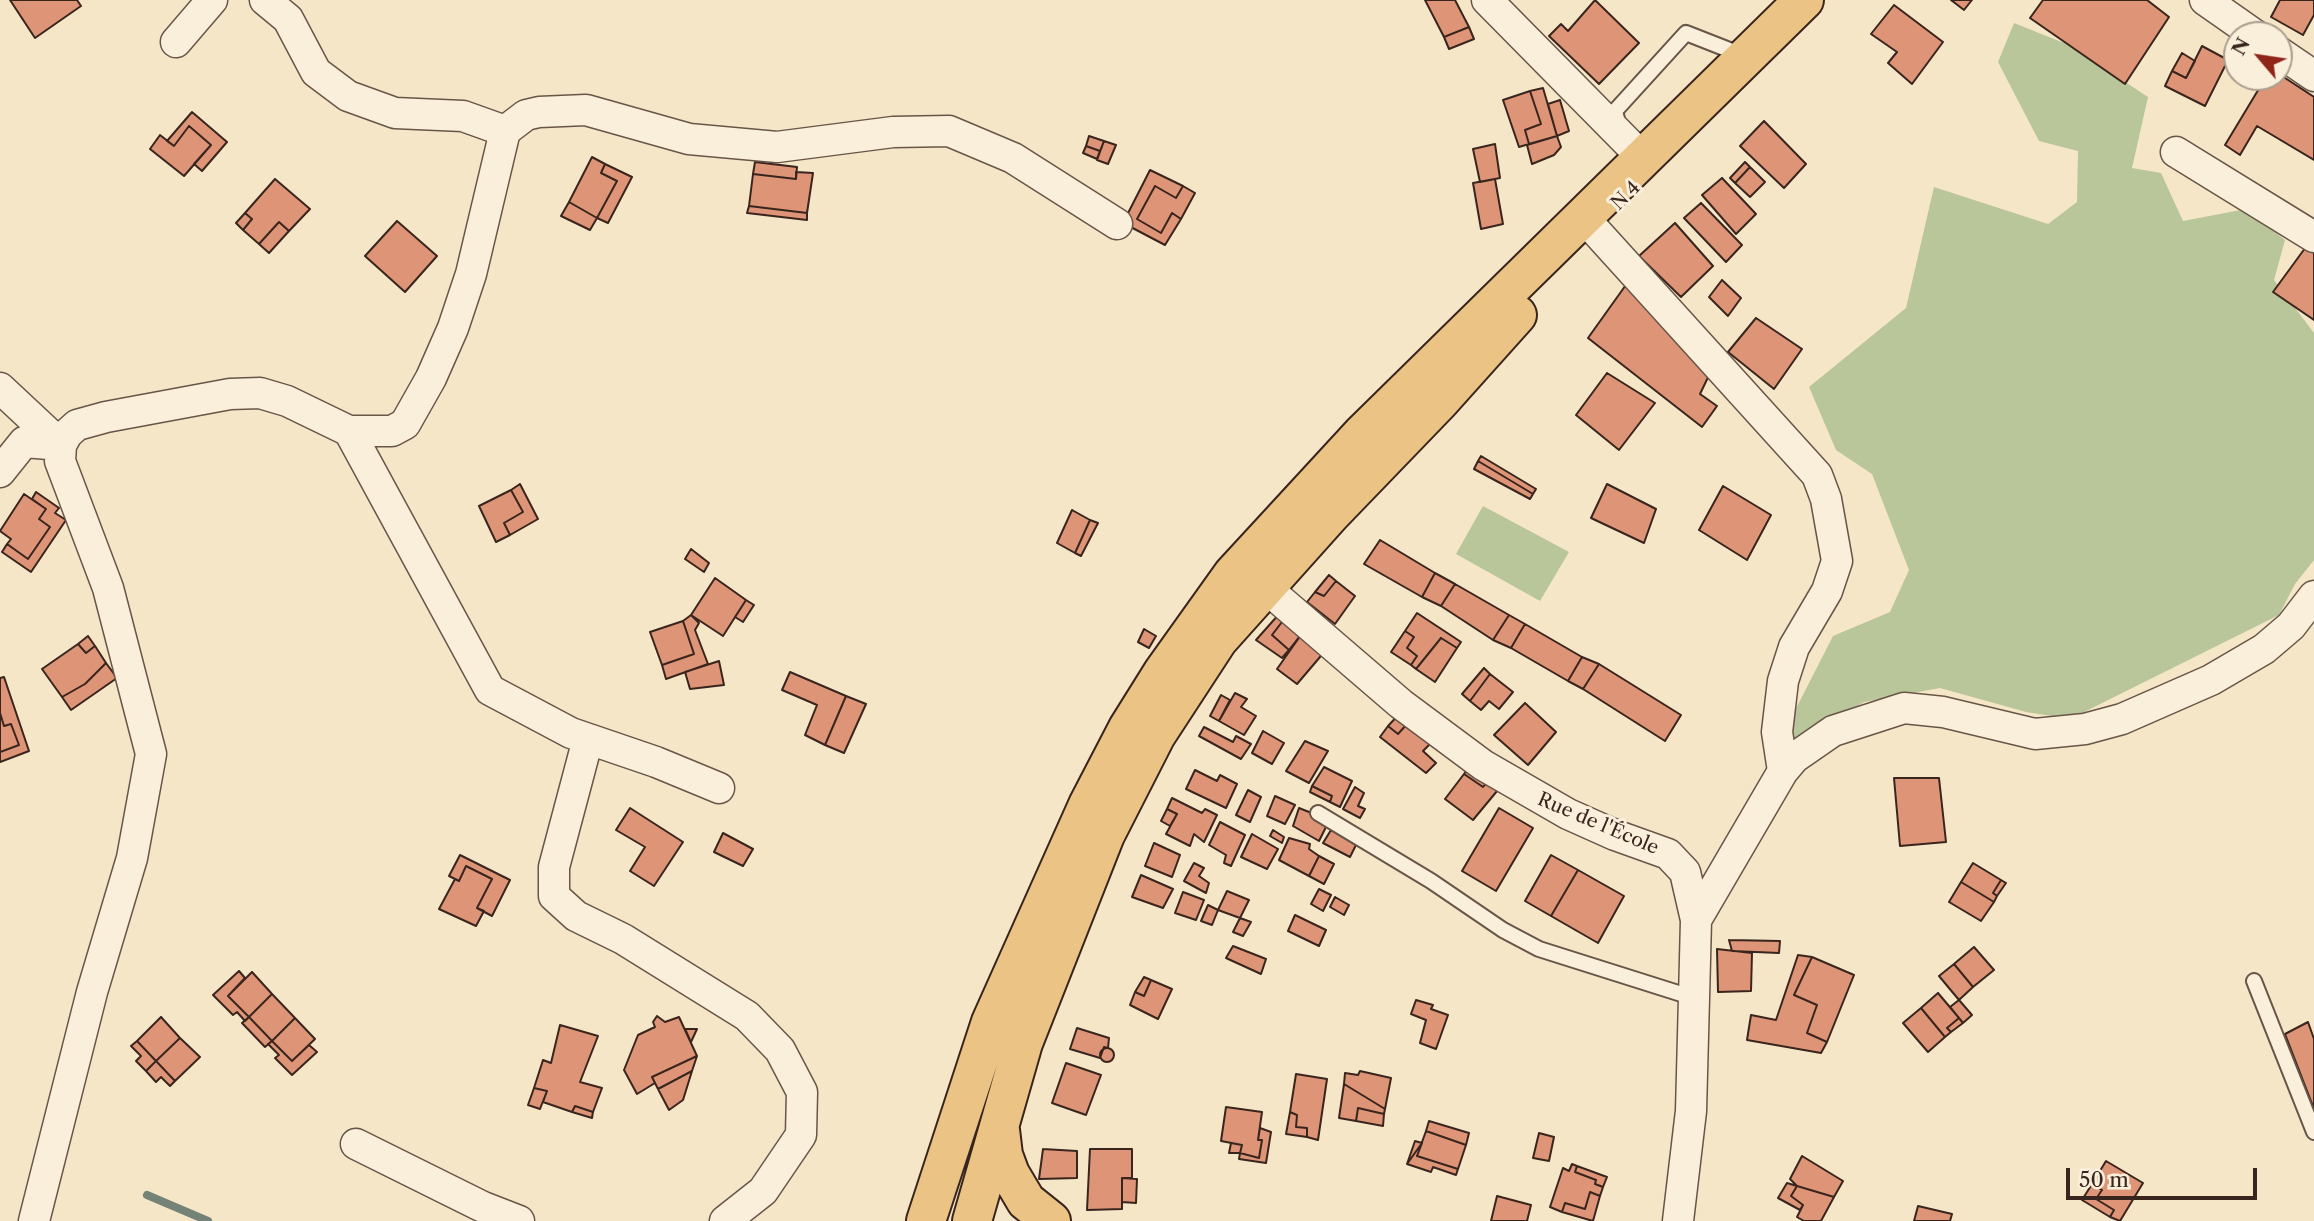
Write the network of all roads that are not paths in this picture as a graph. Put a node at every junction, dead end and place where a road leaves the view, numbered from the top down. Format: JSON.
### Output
{"nodes":[{"id":1,"x":212,"y":0,"type":"edge"},
{"id":2,"x":265,"y":0,"type":"edge"},
{"id":3,"x":1487,"y":0,"type":"edge"},
{"id":4,"x":1804,"y":0,"type":"edge"},
{"id":5,"x":1822,"y":0,"type":"edge"},
{"id":6,"x":2205,"y":0,"type":"edge"},
{"id":7,"x":2235,"y":21,"type":"edge"},
{"id":8,"x":176,"y":42,"type":"dead end"},
{"id":9,"x":1746,"y":57,"type":"junction"},
{"id":10,"x":505,"y":131,"type":"junction"},
{"id":11,"x":1632,"y":148,"type":"junction"},
{"id":12,"x":2176,"y":152,"type":"dead end"},
{"id":13,"x":1117,"y":224,"type":"dead end"},
{"id":14,"x":1594,"y":229,"type":"junction"},
{"id":15,"x":2314,"y":237,"type":"edge"},
{"id":16,"x":0,"y":388,"type":"edge"},
{"id":17,"x":349,"y":431,"type":"junction"},
{"id":18,"x":61,"y":444,"type":"junction"},
{"id":19,"x":0,"y":472,"type":"edge"},
{"id":20,"x":1266,"y":588,"type":"junction"},
{"id":21,"x":2314,"y":596,"type":"edge"},
{"id":22,"x":588,"y":739,"type":"junction"},
{"id":23,"x":1783,"y":771,"type":"junction"},
{"id":24,"x":719,"y":788,"type":"dead end"},
{"id":25,"x":1318,"y":813,"type":"dead end"},
{"id":26,"x":1696,"y":920,"type":"junction"},
{"id":27,"x":2254,"y":981,"type":"dead end"},
{"id":28,"x":1694,"y":998,"type":"junction"},
{"id":29,"x":1000,"y":1129,"type":"junction"},
{"id":30,"x":2314,"y":1132,"type":"edge"},
{"id":31,"x":356,"y":1144,"type":"dead end"},
{"id":32,"x":34,"y":1221,"type":"edge"},
{"id":33,"x":519,"y":1221,"type":"edge"},
{"id":34,"x":725,"y":1221,"type":"edge"},
{"id":35,"x":926,"y":1221,"type":"edge"},
{"id":36,"x":972,"y":1221,"type":"edge"},
{"id":37,"x":1051,"y":1221,"type":"edge"},
{"id":38,"x":1678,"y":1221,"type":"edge"}],
"edges":[{"from":1,"to":8,"type":"street"},
{"from":2,"to":10,"type":"street"},
{"from":3,"to":11,"type":"street"},
{"from":4,"to":9,"type":"highway","number":"N 4"},
{"from":5,"to":14,"type":"highway","name":"N 4"},
{"from":6,"to":7,"type":"street"},
{"from":9,"to":11,"type":"highway","number":"N 4"},
{"from":9,"to":11,"type":"lane"},
{"from":10,"to":13,"type":"street"},
{"from":10,"to":17,"type":"street"},
{"from":11,"to":35,"type":"highway","number":"N 4"},
{"from":12,"to":15,"type":"street"},
{"from":14,"to":20,"type":"highway","name":"N 4"},
{"from":14,"to":23,"type":"street"},
{"from":16,"to":18,"type":"street"},
{"from":17,"to":18,"type":"street"},
{"from":17,"to":22,"type":"street"},
{"from":18,"to":19,"type":"street"},
{"from":18,"to":32,"type":"street"},
{"from":20,"to":26,"type":"street","name":"Rue de l'École"},
{"from":20,"to":29,"type":"highway","name":"N 4"},
{"from":21,"to":23,"type":"street"},
{"from":22,"to":24,"type":"street"},
{"from":22,"to":34,"type":"street"},
{"from":23,"to":26,"type":"street"},
{"from":25,"to":28,"type":"lane"},
{"from":26,"to":28,"type":"street","name":"Rue de l'École"},
{"from":27,"to":30,"type":"lane"},
{"from":28,"to":38,"type":"street","name":"Rue de l'École"},
{"from":29,"to":36,"type":"highway","name":"N 4"},
{"from":29,"to":37,"type":"highway"},
{"from":31,"to":33,"type":"street"}]}
